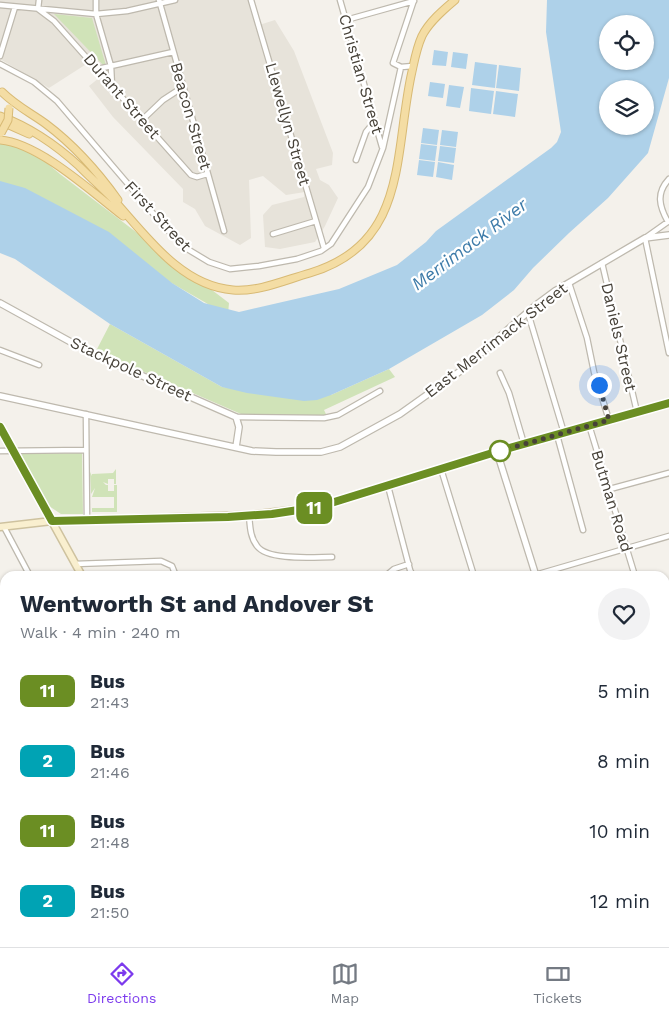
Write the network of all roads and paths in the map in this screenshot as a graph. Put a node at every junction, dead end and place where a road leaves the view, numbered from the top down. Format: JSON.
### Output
{"nodes":[{"id":1,"x":39,"y":0,"type":"edge"},
{"id":2,"x":96,"y":0,"type":"edge"},
{"id":3,"x":175,"y":0,"type":"edge"},
{"id":4,"x":251,"y":0,"type":"edge"},
{"id":5,"x":340,"y":0,"type":"edge"},
{"id":6,"x":414,"y":0,"type":"edge"},
{"id":7,"x":455,"y":0,"type":"edge"},
{"id":8,"x":159,"y":2,"type":"edge"},
{"id":9,"x":0,"y":5,"type":"edge"},
{"id":10,"x":15,"y":7,"type":"junction"},
{"id":11,"x":38,"y":9,"type":"junction"},
{"id":12,"x":96,"y":14,"type":"junction"},
{"id":13,"x":346,"y":20,"type":"junction"},
{"id":14,"x":173,"y":52,"type":"junction"},
{"id":15,"x":0,"y":56,"type":"edge"},
{"id":16,"x":0,"y":64,"type":"edge"},
{"id":17,"x":111,"y":66,"type":"junction"},
{"id":18,"x":413,"y":66,"type":"junction"},
{"id":19,"x":401,"y":67,"type":"junction"},
{"id":20,"x":98,"y":69,"type":"junction"},
{"id":21,"x":112,"y":87,"type":"junction"},
{"id":22,"x":183,"y":87,"type":"junction"},
{"id":23,"x":1,"y":91,"type":"edge"},
{"id":24,"x":0,"y":116,"type":"edge"},
{"id":25,"x":142,"y":120,"type":"junction"},
{"id":26,"x":375,"y":120,"type":"junction"},
{"id":27,"x":0,"y":121,"type":"edge"},
{"id":28,"x":0,"y":136,"type":"edge"},
{"id":29,"x":383,"y":148,"type":"junction"},
{"id":30,"x":356,"y":160,"type":"dead end"},
{"id":31,"x":207,"y":174,"type":"junction"},
{"id":32,"x":669,"y":179,"type":"edge"},
{"id":33,"x":316,"y":221,"type":"junction"},
{"id":34,"x":668,"y":221,"type":"edge"},
{"id":35,"x":137,"y":227,"type":"junction"},
{"id":36,"x":224,"y":231,"type":"dead end"},
{"id":37,"x":273,"y":234,"type":"dead end"},
{"id":38,"x":669,"y":235,"type":"edge"},
{"id":39,"x":645,"y":238,"type":"junction"},
{"id":40,"x":324,"y":248,"type":"junction"},
{"id":41,"x":602,"y":263,"type":"junction"},
{"id":42,"x":569,"y":282,"type":"junction"},
{"id":43,"x":0,"y":303,"type":"edge"},
{"id":44,"x":528,"y":312,"type":"junction"},
{"id":45,"x":0,"y":350,"type":"edge"},
{"id":46,"x":669,"y":353,"type":"edge"},
{"id":47,"x":39,"y":365,"type":"dead end"},
{"id":48,"x":500,"y":373,"type":"dead end"},
{"id":49,"x":380,"y":391,"type":"dead end"},
{"id":50,"x":0,"y":396,"type":"edge"},
{"id":51,"x":669,"y":403,"type":"edge"},
{"id":52,"x":636,"y":412,"type":"junction"},
{"id":53,"x":86,"y":414,"type":"junction"},
{"id":54,"x":236,"y":417,"type":"junction"},
{"id":55,"x":609,"y":420,"type":"junction"},
{"id":56,"x":589,"y":425,"type":"junction"},
{"id":57,"x":0,"y":427,"type":"edge"},
{"id":58,"x":561,"y":434,"type":"junction"},
{"id":59,"x":524,"y":444,"type":"junction"},
{"id":60,"x":236,"y":447,"type":"junction"},
{"id":61,"x":0,"y":450,"type":"edge"},
{"id":62,"x":13,"y":450,"type":"junction"},
{"id":63,"x":86,"y":450,"type":"junction"},
{"id":64,"x":497,"y":452,"type":"junction"},
{"id":65,"x":440,"y":469,"type":"junction"},
{"id":66,"x":669,"y":473,"type":"edge"},
{"id":67,"x":388,"y":486,"type":"junction"},
{"id":68,"x":610,"y":489,"type":"junction"},
{"id":69,"x":249,"y":516,"type":"junction"},
{"id":70,"x":87,"y":520,"type":"junction"},
{"id":71,"x":52,"y":521,"type":"junction"},
{"id":72,"x":2,"y":527,"type":"edge"},
{"id":73,"x":583,"y":530,"type":"dead end"},
{"id":74,"x":669,"y":536,"type":"edge"},
{"id":75,"x":627,"y":548,"type":"junction"},
{"id":76,"x":332,"y":557,"type":"dead end"},
{"id":77,"x":75,"y":564,"type":"junction"},
{"id":78,"x":409,"y":564,"type":"junction"},
{"id":79,"x":27,"y":571,"type":"edge"},
{"id":80,"x":79,"y":571,"type":"edge"},
{"id":81,"x":174,"y":571,"type":"edge"},
{"id":82,"x":391,"y":571,"type":"edge"},
{"id":83,"x":411,"y":571,"type":"edge"},
{"id":84,"x":472,"y":571,"type":"edge"},
{"id":85,"x":533,"y":571,"type":"edge"},
{"id":86,"x":551,"y":571,"type":"edge"},
{"id":87,"x":634,"y":571,"type":"edge"}],
"edges":[{"from":1,"to":11,"type":"street"},
{"from":2,"to":12,"type":"street"},
{"from":3,"to":8,"type":"street"},
{"from":4,"to":33,"type":"street","name":"Llewellyn Street"},
{"from":5,"to":13,"type":"street","name":"Christian Street"},
{"from":6,"to":13,"type":"street"},
{"from":6,"to":19,"type":"street"},
{"from":7,"to":18,"type":"main road"},
{"from":8,"to":12,"type":"street"},
{"from":8,"to":14,"type":"street","name":"Beacon Street"},
{"from":9,"to":10,"type":"street"},
{"from":10,"to":11,"type":"street"},
{"from":10,"to":15,"type":"street"},
{"from":11,"to":12,"type":"street"},
{"from":11,"to":20,"type":"street","name":"Durant Street"},
{"from":12,"to":17,"type":"street"},
{"from":13,"to":26,"type":"street","name":"Christian Street"},
{"from":14,"to":17,"type":"street"},
{"from":14,"to":22,"type":"street","name":"Beacon Street"},
{"from":16,"to":40,"type":"street","name":"First Street"},
{"from":17,"to":20,"type":"street"},
{"from":17,"to":21,"type":"street"},
{"from":18,"to":19,"type":"street"},
{"from":18,"to":35,"type":"main road"},
{"from":19,"to":29,"type":"street","name":"First Street"},
{"from":20,"to":21,"type":"street","name":"Durant Street"},
{"from":21,"to":25,"type":"street","name":"Durant Street"},
{"from":22,"to":25,"type":"street"},
{"from":22,"to":31,"type":"street","name":"Beacon Street"},
{"from":23,"to":28,"type":"main road","bridge":true},
{"from":23,"to":35,"type":"main road"},
{"from":24,"to":35,"type":"main road"},
{"from":25,"to":31,"type":"street","name":"Durant Street"},
{"from":26,"to":29,"type":"street","name":"Christian Street"},
{"from":26,"to":30,"type":"street"},
{"from":27,"to":35,"type":"main road"},
{"from":28,"to":35,"type":"main road"},
{"from":29,"to":40,"type":"street","name":"First Street"},
{"from":31,"to":36,"type":"street","name":"Beacon Street"},
{"from":32,"to":34,"type":"street"},
{"from":33,"to":37,"type":"street"},
{"from":33,"to":40,"type":"street","name":"Llewellyn Street"},
{"from":34,"to":39,"type":"street"},
{"from":38,"to":39,"type":"street","name":"East Merrimack Street"},
{"from":39,"to":41,"type":"street","name":"East Merrimack Street"},
{"from":39,"to":46,"type":"street"},
{"from":41,"to":42,"type":"street","name":"East Merrimack Street"},
{"from":41,"to":52,"type":"street","name":"Daniels Street"},
{"from":42,"to":44,"type":"street","name":"East Merrimack Street"},
{"from":42,"to":55,"type":"street"},
{"from":43,"to":54,"type":"street","name":"Stackpole Street"},
{"from":44,"to":58,"type":"street"},
{"from":44,"to":60,"type":"street","name":"East Merrimack Street"},
{"from":45,"to":47,"type":"street"},
{"from":48,"to":59,"type":"street"},
{"from":49,"to":54,"type":"street"},
{"from":50,"to":53,"type":"street","name":"East Merrimack Street"},
{"from":51,"to":52,"type":"main road"},
{"from":52,"to":55,"type":"main road"},
{"from":53,"to":60,"type":"street","name":"East Merrimack Street"},
{"from":53,"to":63,"type":"street"},
{"from":54,"to":60,"type":"street"},
{"from":55,"to":56,"type":"main road"},
{"from":56,"to":58,"type":"main road"},
{"from":56,"to":68,"type":"street","name":"Butman Road"},
{"from":57,"to":62,"type":"main road"},
{"from":58,"to":59,"type":"main road"},
{"from":58,"to":73,"type":"street"},
{"from":59,"to":64,"type":"main road"},
{"from":61,"to":62,"type":"street"},
{"from":62,"to":63,"type":"street"},
{"from":62,"to":71,"type":"main road"},
{"from":63,"to":70,"type":"street"},
{"from":64,"to":65,"type":"main road"},
{"from":64,"to":85,"type":"street"},
{"from":65,"to":67,"type":"main road"},
{"from":65,"to":84,"type":"street"},
{"from":66,"to":68,"type":"street"},
{"from":67,"to":69,"type":"main road"},
{"from":67,"to":78,"type":"street"},
{"from":68,"to":75,"type":"street","name":"Butman Road"},
{"from":69,"to":70,"type":"main road"},
{"from":69,"to":76,"type":"street"},
{"from":70,"to":71,"type":"main road"},
{"from":71,"to":72,"type":"main road"},
{"from":71,"to":77,"type":"main road"},
{"from":72,"to":79,"type":"street"},
{"from":74,"to":75,"type":"street"},
{"from":75,"to":86,"type":"street"},
{"from":75,"to":87,"type":"street","name":"Butman Road"},
{"from":77,"to":80,"type":"main road"},
{"from":77,"to":81,"type":"street"},
{"from":78,"to":82,"type":"street"},
{"from":78,"to":83,"type":"street"}]}
